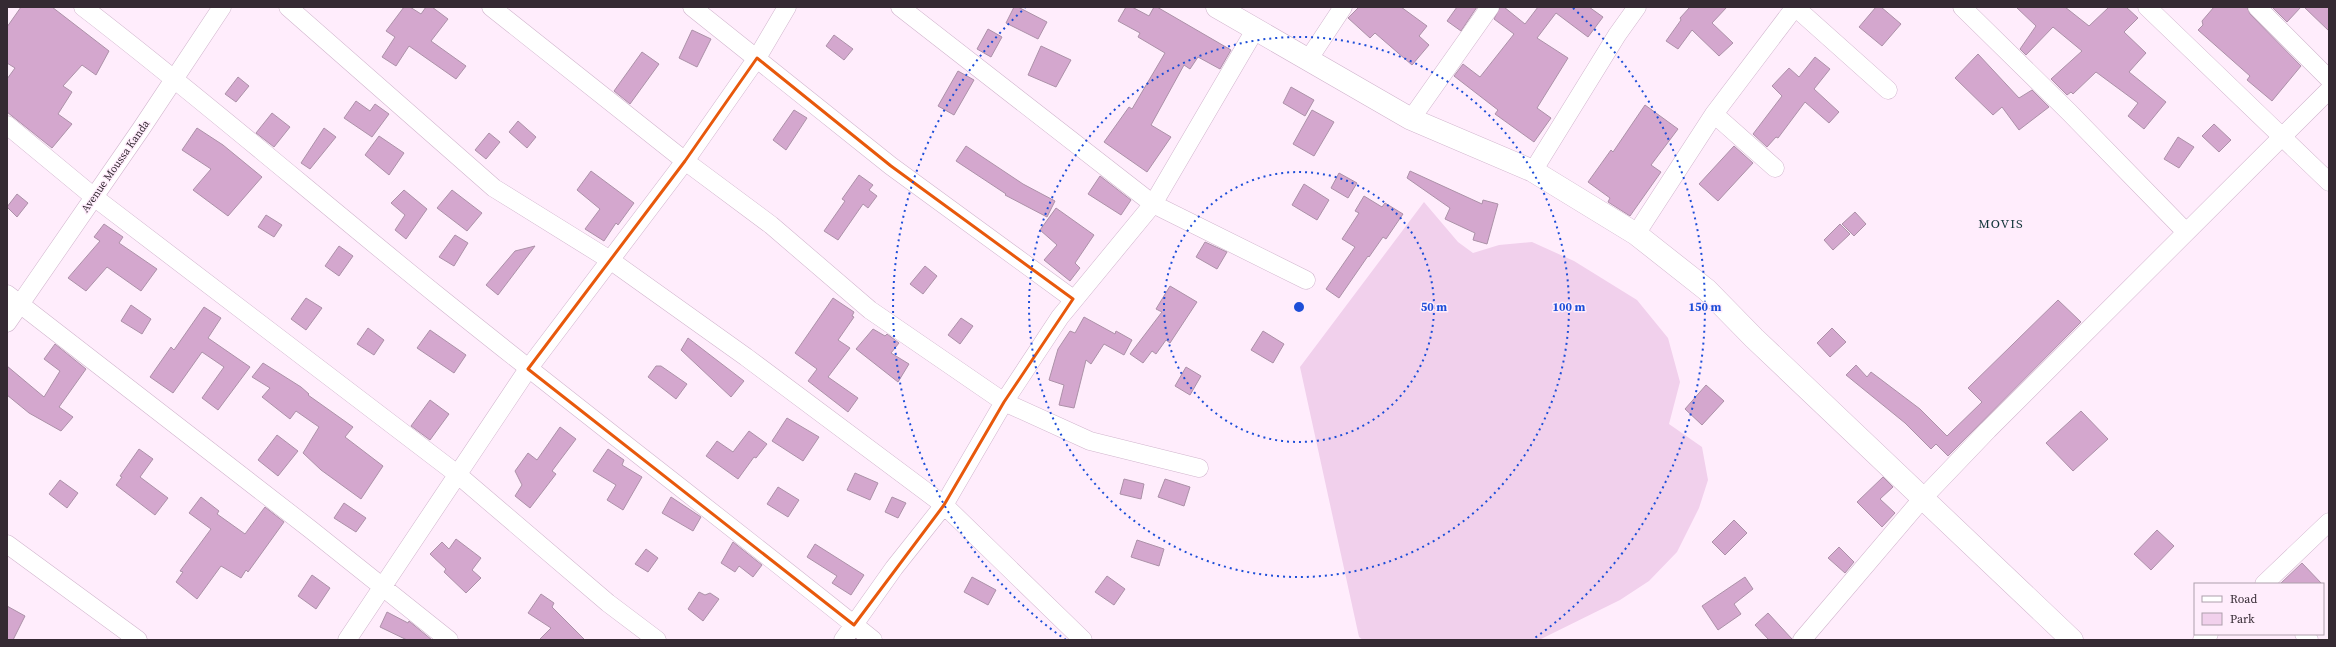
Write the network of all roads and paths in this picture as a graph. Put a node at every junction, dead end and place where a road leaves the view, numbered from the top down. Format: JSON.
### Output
{"nodes":[{"id":1,"x":83,"y":7,"type":"edge"},
{"id":2,"x":222,"y":7,"type":"edge"},
{"id":3,"x":288,"y":7,"type":"edge"},
{"id":4,"x":491,"y":7,"type":"edge"},
{"id":5,"x":692,"y":7,"type":"edge"},
{"id":6,"x":787,"y":7,"type":"edge"},
{"id":7,"x":900,"y":7,"type":"edge"},
{"id":8,"x":1217,"y":7,"type":"edge"},
{"id":9,"x":1343,"y":7,"type":"edge"},
{"id":10,"x":1490,"y":7,"type":"edge"},
{"id":11,"x":1637,"y":7,"type":"edge"},
{"id":12,"x":1795,"y":7,"type":"edge"},
{"id":13,"x":1962,"y":7,"type":"edge"},
{"id":14,"x":2147,"y":7,"type":"edge"},
{"id":15,"x":2257,"y":7,"type":"edge"},
{"id":16,"x":1255,"y":30,"type":"junction"},
{"id":17,"x":757,"y":58,"type":"junction"},
{"id":18,"x":1308,"y":60,"type":"junction"},
{"id":19,"x":175,"y":78,"type":"junction"},
{"id":20,"x":2329,"y":80,"type":"edge"},
{"id":21,"x":1888,"y":90,"type":"dead end"},
{"id":22,"x":2329,"y":90,"type":"edge"},
{"id":23,"x":1714,"y":114,"type":"junction"},
{"id":24,"x":1411,"y":119,"type":"junction"},
{"id":25,"x":7,"y":125,"type":"edge"},
{"id":26,"x":2282,"y":138,"type":"junction"},
{"id":27,"x":685,"y":161,"type":"junction"},
{"id":28,"x":1775,"y":168,"type":"dead end"},
{"id":29,"x":1533,"y":171,"type":"junction"},
{"id":30,"x":2329,"y":182,"type":"edge"},
{"id":31,"x":94,"y":197,"type":"junction"},
{"id":32,"x":1153,"y":204,"type":"junction"},
{"id":33,"x":2186,"y":232,"type":"junction"},
{"id":34,"x":1636,"y":234,"type":"junction"},
{"id":35,"x":610,"y":260,"type":"junction"},
{"id":36,"x":1306,"y":280,"type":"dead end"},
{"id":37,"x":14,"y":299,"type":"edge"},
{"id":38,"x":1073,"y":299,"type":"junction"},
{"id":39,"x":7,"y":323,"type":"edge"},
{"id":40,"x":528,"y":369,"type":"junction"},
{"id":41,"x":1004,"y":402,"type":"junction"},
{"id":42,"x":1199,"y":468,"type":"dead end"},
{"id":43,"x":457,"y":474,"type":"junction"},
{"id":44,"x":1922,"y":499,"type":"junction"},
{"id":45,"x":944,"y":505,"type":"junction"},
{"id":46,"x":2329,"y":522,"type":"edge"},
{"id":47,"x":7,"y":544,"type":"edge"},
{"id":48,"x":2265,"y":583,"type":"edge"},
{"id":49,"x":382,"y":588,"type":"junction"},
{"id":50,"x":854,"y":624,"type":"junction"},
{"id":51,"x":138,"y":640,"type":"edge"},
{"id":52,"x":348,"y":640,"type":"edge"},
{"id":53,"x":449,"y":640,"type":"edge"},
{"id":54,"x":657,"y":640,"type":"edge"},
{"id":55,"x":843,"y":640,"type":"edge"},
{"id":56,"x":873,"y":640,"type":"edge"},
{"id":57,"x":1083,"y":640,"type":"edge"},
{"id":58,"x":1802,"y":640,"type":"edge"},
{"id":59,"x":2072,"y":640,"type":"edge"}],
"edges":[{"from":1,"to":19,"type":"street"},
{"from":2,"to":19,"type":"street","name":"Avenue Moussa Kanda"},
{"from":3,"to":35,"type":"street"},
{"from":4,"to":27,"type":"street"},
{"from":5,"to":17,"type":"street"},
{"from":6,"to":17,"type":"street"},
{"from":7,"to":32,"type":"street"},
{"from":8,"to":16,"type":"street"},
{"from":9,"to":18,"type":"street"},
{"from":10,"to":24,"type":"street"},
{"from":11,"to":29,"type":"street"},
{"from":12,"to":21,"type":"street"},
{"from":12,"to":23,"type":"street"},
{"from":13,"to":33,"type":"street"},
{"from":14,"to":26,"type":"street"},
{"from":15,"to":20,"type":"street"},
{"from":16,"to":18,"type":"street"},
{"from":16,"to":32,"type":"street"},
{"from":17,"to":27,"type":"street"},
{"from":17,"to":38,"type":"street"},
{"from":18,"to":24,"type":"street"},
{"from":19,"to":31,"type":"street","name":"Avenue Moussa Kanda"},
{"from":19,"to":40,"type":"street"},
{"from":22,"to":26,"type":"street"},
{"from":23,"to":28,"type":"street"},
{"from":23,"to":34,"type":"street"},
{"from":24,"to":29,"type":"street"},
{"from":25,"to":31,"type":"street"},
{"from":26,"to":30,"type":"street"},
{"from":26,"to":33,"type":"street"},
{"from":27,"to":35,"type":"street"},
{"from":27,"to":41,"type":"street"},
{"from":29,"to":34,"type":"street"},
{"from":31,"to":37,"type":"street","name":"Avenue Moussa Kanda"},
{"from":31,"to":43,"type":"street"},
{"from":32,"to":36,"type":"street"},
{"from":32,"to":38,"type":"street"},
{"from":33,"to":44,"type":"street"},
{"from":34,"to":44,"type":"street"},
{"from":35,"to":40,"type":"street"},
{"from":35,"to":45,"type":"street"},
{"from":37,"to":39,"type":"street","name":"Avenue Moussa Kanda"},
{"from":37,"to":49,"type":"street"},
{"from":38,"to":41,"type":"street"},
{"from":40,"to":43,"type":"street"},
{"from":40,"to":50,"type":"street"},
{"from":41,"to":42,"type":"street"},
{"from":41,"to":45,"type":"street"},
{"from":43,"to":49,"type":"street"},
{"from":43,"to":54,"type":"street"},
{"from":44,"to":58,"type":"street"},
{"from":44,"to":59,"type":"street"},
{"from":45,"to":50,"type":"street"},
{"from":45,"to":57,"type":"street"},
{"from":46,"to":48,"type":"street"},
{"from":47,"to":51,"type":"street"},
{"from":49,"to":52,"type":"street"},
{"from":49,"to":53,"type":"street"},
{"from":50,"to":55,"type":"street"},
{"from":50,"to":56,"type":"street"}]}
